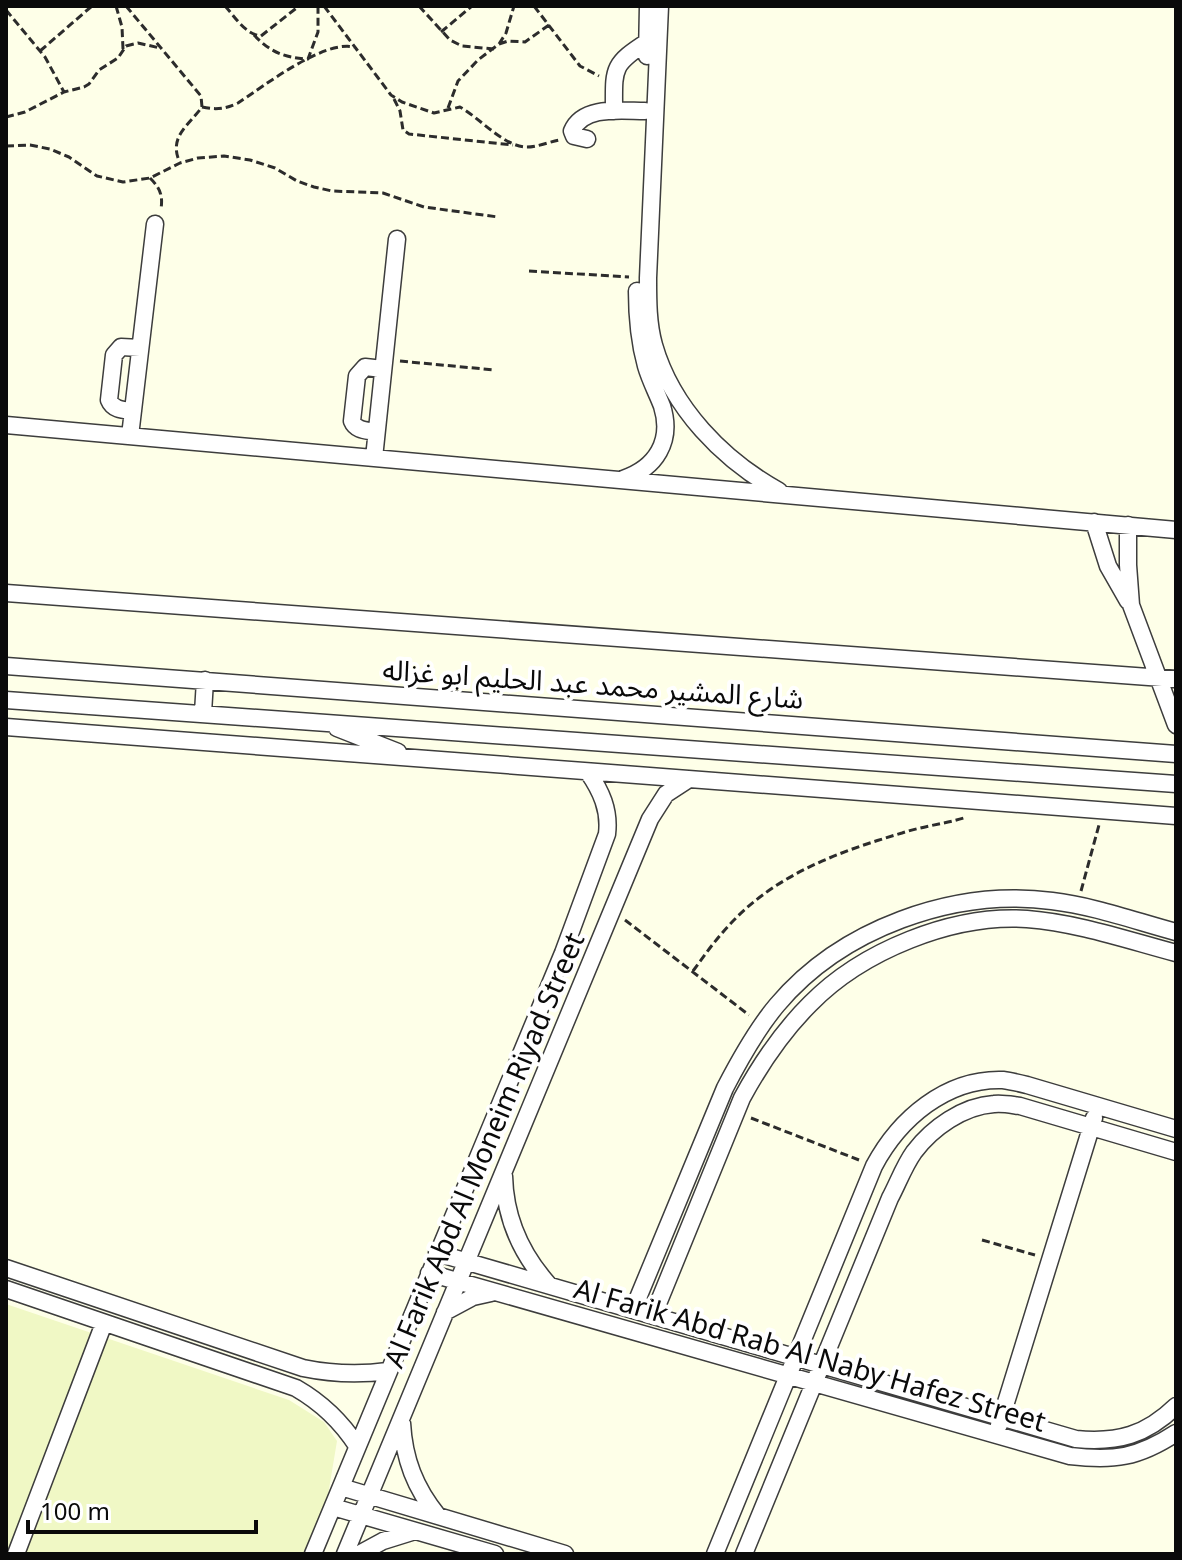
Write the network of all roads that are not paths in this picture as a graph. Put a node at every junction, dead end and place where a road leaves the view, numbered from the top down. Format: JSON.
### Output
{"nodes":[{"id":1,"x":648,"y":6,"type":"edge"},
{"id":2,"x":660,"y":6,"type":"edge"},
{"id":3,"x":647,"y":42,"type":"junction"},
{"id":4,"x":614,"y":111,"type":"junction"},
{"id":5,"x":645,"y":111,"type":"junction"},
{"id":6,"x":581,"y":138,"type":"road end"},
{"id":7,"x":155,"y":224,"type":"road end"},
{"id":8,"x":397,"y":239,"type":"dead end"},
{"id":9,"x":140,"y":348,"type":"junction"},
{"id":10,"x":383,"y":364,"type":"junction"},
{"id":11,"x":133,"y":411,"type":"junction"},
{"id":12,"x":6,"y":425,"type":"edge"},
{"id":13,"x":376,"y":432,"type":"junction"},
{"id":14,"x":130,"y":436,"type":"junction"},
{"id":15,"x":374,"y":458,"type":"junction"},
{"id":16,"x":621,"y":480,"type":"junction"},
{"id":17,"x":787,"y":496,"type":"junction"},
{"id":18,"x":1094,"y":522,"type":"junction"},
{"id":19,"x":1128,"y":525,"type":"junction"},
{"id":20,"x":1176,"y":530,"type":"edge"},
{"id":21,"x":6,"y":593,"type":"edge"},
{"id":22,"x":1131,"y":605,"type":"junction"},
{"id":23,"x":6,"y":666,"type":"edge"},
{"id":24,"x":1168,"y":679,"type":"edge"},
{"id":25,"x":205,"y":680,"type":"junction"},
{"id":26,"x":6,"y":700,"type":"edge"},
{"id":27,"x":203,"y":713,"type":"junction"},
{"id":28,"x":321,"y":722,"type":"junction"},
{"id":29,"x":1176,"y":725,"type":"edge"},
{"id":30,"x":6,"y":727,"type":"edge"},
{"id":31,"x":1176,"y":754,"type":"edge"},
{"id":32,"x":416,"y":758,"type":"junction"},
{"id":33,"x":588,"y":772,"type":"junction"},
{"id":34,"x":689,"y":779,"type":"junction"},
{"id":35,"x":1176,"y":784,"type":"edge"},
{"id":36,"x":1176,"y":816,"type":"edge"},
{"id":37,"x":1176,"y":932,"type":"edge"},
{"id":38,"x":563,"y":953,"type":"junction"},
{"id":39,"x":1176,"y":953,"type":"edge"},
{"id":40,"x":591,"y":963,"type":"junction"},
{"id":41,"x":1098,"y":1105,"type":"junction"},
{"id":42,"x":1091,"y":1127,"type":"junction"},
{"id":43,"x":1176,"y":1129,"type":"edge"},
{"id":44,"x":1176,"y":1152,"type":"edge"},
{"id":45,"x":504,"y":1170,"type":"junction"},
{"id":46,"x":437,"y":1253,"type":"junction"},
{"id":47,"x":466,"y":1261,"type":"junction"},
{"id":48,"x":14,"y":1271,"type":"edge"},
{"id":49,"x":429,"y":1273,"type":"junction"},
{"id":50,"x":458,"y":1281,"type":"junction"},
{"id":51,"x":550,"y":1286,"type":"junction"},
{"id":52,"x":10,"y":1291,"type":"edge"},
{"id":53,"x":497,"y":1293,"type":"junction"},
{"id":54,"x":633,"y":1310,"type":"junction"},
{"id":55,"x":445,"y":1312,"type":"junction"},
{"id":56,"x":653,"y":1316,"type":"junction"},
{"id":57,"x":104,"y":1323,"type":"junction"},
{"id":58,"x":797,"y":1358,"type":"junction"},
{"id":59,"x":822,"y":1365,"type":"junction"},
{"id":60,"x":388,"y":1371,"type":"junction"},
{"id":61,"x":789,"y":1376,"type":"junction"},
{"id":62,"x":814,"y":1383,"type":"junction"},
{"id":63,"x":1176,"y":1406,"type":"edge"},
{"id":64,"x":402,"y":1416,"type":"junction"},
{"id":65,"x":1002,"y":1417,"type":"junction"},
{"id":66,"x":1176,"y":1433,"type":"edge"},
{"id":67,"x":996,"y":1435,"type":"junction"},
{"id":68,"x":357,"y":1446,"type":"junction"},
{"id":69,"x":341,"y":1487,"type":"junction"},
{"id":70,"x":369,"y":1496,"type":"junction"},
{"id":71,"x":333,"y":1507,"type":"junction"},
{"id":72,"x":361,"y":1515,"type":"junction"},
{"id":73,"x":438,"y":1516,"type":"junction"},
{"id":74,"x":415,"y":1531,"type":"junction"},
{"id":75,"x":528,"y":1549,"type":"edge"},
{"id":76,"x":555,"y":1553,"type":"edge"},
{"id":77,"x":16,"y":1554,"type":"edge"},
{"id":78,"x":313,"y":1554,"type":"edge"},
{"id":79,"x":345,"y":1554,"type":"edge"},
{"id":80,"x":359,"y":1554,"type":"edge"},
{"id":81,"x":495,"y":1554,"type":"edge"},
{"id":82,"x":715,"y":1554,"type":"edge"},
{"id":83,"x":744,"y":1554,"type":"edge"}],
"edges":[{"from":1,"to":3,"type":"street"},
{"from":2,"to":17,"type":"street"},
{"from":3,"to":4,"type":"street"},
{"from":3,"to":5,"type":"street"},
{"from":4,"to":5,"type":"street"},
{"from":4,"to":6,"type":"street"},
{"from":5,"to":16,"type":"street"},
{"from":7,"to":9,"type":"street"},
{"from":8,"to":10,"type":"street"},
{"from":9,"to":11,"type":"street"},
{"from":9,"to":11,"type":"street"},
{"from":10,"to":13,"type":"street"},
{"from":10,"to":13,"type":"street"},
{"from":11,"to":14,"type":"street"},
{"from":12,"to":14,"type":"street"},
{"from":13,"to":15,"type":"street"},
{"from":14,"to":15,"type":"street"},
{"from":15,"to":16,"type":"street"},
{"from":16,"to":17,"type":"street"},
{"from":17,"to":18,"type":"street"},
{"from":18,"to":19,"type":"street"},
{"from":18,"to":22,"type":"street"},
{"from":19,"to":20,"type":"street"},
{"from":19,"to":22,"type":"street"},
{"from":21,"to":24,"type":"street"},
{"from":22,"to":24,"type":"street"},
{"from":23,"to":25,"type":"street","name":"شارع المشير محمد عبد الحليم ابو غزاله"},
{"from":24,"to":29,"type":"street"},
{"from":25,"to":27,"type":"street"},
{"from":25,"to":31,"type":"street","name":"شارع المشير محمد عبد الحليم ابو غزاله"},
{"from":26,"to":27,"type":"street","name":"شارع المشير محمد عبد الحليم ابو غزاله"},
{"from":27,"to":28,"type":"street","name":"شارع المشير محمد عبد الحليم ابو غزاله"},
{"from":28,"to":32,"type":"street"},
{"from":28,"to":35,"type":"street","name":"شارع المشير محمد عبد الحليم ابو غزاله"},
{"from":30,"to":32,"type":"street"},
{"from":32,"to":33,"type":"street"},
{"from":33,"to":34,"type":"street"},
{"from":33,"to":38,"type":"street","name":"Al Farik Abd Al Moneim Riyad Street"},
{"from":34,"to":36,"type":"street"},
{"from":34,"to":40,"type":"street","name":"Al Farik Abd Al Moneim Riyad Street"},
{"from":37,"to":54,"type":"street","name":"Al Farik Abd Rab Al Naby Hafez Street"},
{"from":38,"to":40,"type":"street"},
{"from":38,"to":46,"type":"street","name":"Al Farik Abd Al Moneim Riyad Street"},
{"from":39,"to":56,"type":"street","name":"Al Farik Abd Rab Al Naby Hafez Street"},
{"from":40,"to":45,"type":"street","name":"Al Farik Abd Al Moneim Riyad Street"},
{"from":41,"to":42,"type":"street"},
{"from":41,"to":43,"type":"street"},
{"from":41,"to":58,"type":"street"},
{"from":42,"to":44,"type":"street"},
{"from":42,"to":59,"type":"street"},
{"from":42,"to":65,"type":"street"},
{"from":45,"to":47,"type":"street","name":"Al Farik Abd Al Moneim Riyad Street"},
{"from":45,"to":51,"type":"street"},
{"from":46,"to":47,"type":"street","name":"Al Farik Abd Rab Al Naby Hafez Street"},
{"from":46,"to":49,"type":"street","name":"Al Farik Abd Al Moneim Riyad Street"},
{"from":47,"to":50,"type":"street","name":"Al Farik Abd Al Moneim Riyad Street"},
{"from":47,"to":51,"type":"street","name":"Al Farik Abd Rab Al Naby Hafez Street"},
{"from":48,"to":52,"type":"street"},
{"from":48,"to":60,"type":"street"},
{"from":49,"to":50,"type":"street","name":"Al Farik Abd Rab Al Naby Hafez Street"},
{"from":49,"to":60,"type":"street","name":"Al Farik Abd Al Moneim Riyad Street"},
{"from":50,"to":53,"type":"street","name":"Al Farik Abd Rab Al Naby Hafez Street"},
{"from":50,"to":55,"type":"street","name":"Al Farik Abd Al Moneim Riyad Street"},
{"from":51,"to":54,"type":"street","name":"Al Farik Abd Rab Al Naby Hafez Street"},
{"from":52,"to":57,"type":"street"},
{"from":53,"to":55,"type":"street"},
{"from":53,"to":61,"type":"street","name":"Al Farik Abd Rab Al Naby Hafez Street"},
{"from":54,"to":56,"type":"street","name":"Al Farik Abd Rab Al Naby Hafez Street"},
{"from":55,"to":64,"type":"street","name":"Al Farik Abd Al Moneim Riyad Street"},
{"from":56,"to":58,"type":"street","name":"Al Farik Abd Rab Al Naby Hafez Street"},
{"from":57,"to":68,"type":"street"},
{"from":57,"to":77,"type":"street"},
{"from":58,"to":59,"type":"street","name":"Al Farik Abd Rab Al Naby Hafez Street"},
{"from":58,"to":61,"type":"street"},
{"from":59,"to":62,"type":"street"},
{"from":59,"to":65,"type":"street","name":"Al Farik Abd Rab Al Naby Hafez Street"},
{"from":60,"to":68,"type":"street","name":"Al Farik Abd Al Moneim Riyad Street"},
{"from":61,"to":62,"type":"street","name":"Al Farik Abd Rab Al Naby Hafez Street"},
{"from":61,"to":82,"type":"street"},
{"from":62,"to":67,"type":"street","name":"Al Farik Abd Rab Al Naby Hafez Street"},
{"from":62,"to":83,"type":"street"},
{"from":63,"to":65,"type":"street","name":"Al Farik Abd Rab Al Naby Hafez Street"},
{"from":64,"to":70,"type":"street","name":"Al Farik Abd Al Moneim Riyad Street"},
{"from":64,"to":73,"type":"street"},
{"from":65,"to":67,"type":"street"},
{"from":66,"to":67,"type":"street","name":"Al Farik Abd Rab Al Naby Hafez Street"},
{"from":68,"to":69,"type":"street","name":"Al Farik Abd Al Moneim Riyad Street"},
{"from":69,"to":70,"type":"street"},
{"from":69,"to":71,"type":"street","name":"Al Farik Abd Al Moneim Riyad Street"},
{"from":70,"to":72,"type":"street","name":"Al Farik Abd Al Moneim Riyad Street"},
{"from":70,"to":73,"type":"street"},
{"from":71,"to":72,"type":"street"},
{"from":71,"to":78,"type":"street","name":"Al Farik Abd Al Moneim Riyad Street"},
{"from":72,"to":74,"type":"street"},
{"from":72,"to":79,"type":"street","name":"Al Farik Abd Al Moneim Riyad Street"},
{"from":73,"to":75,"type":"street"},
{"from":74,"to":80,"type":"street"},
{"from":74,"to":81,"type":"street"},
{"from":75,"to":76,"type":"street"}]}
